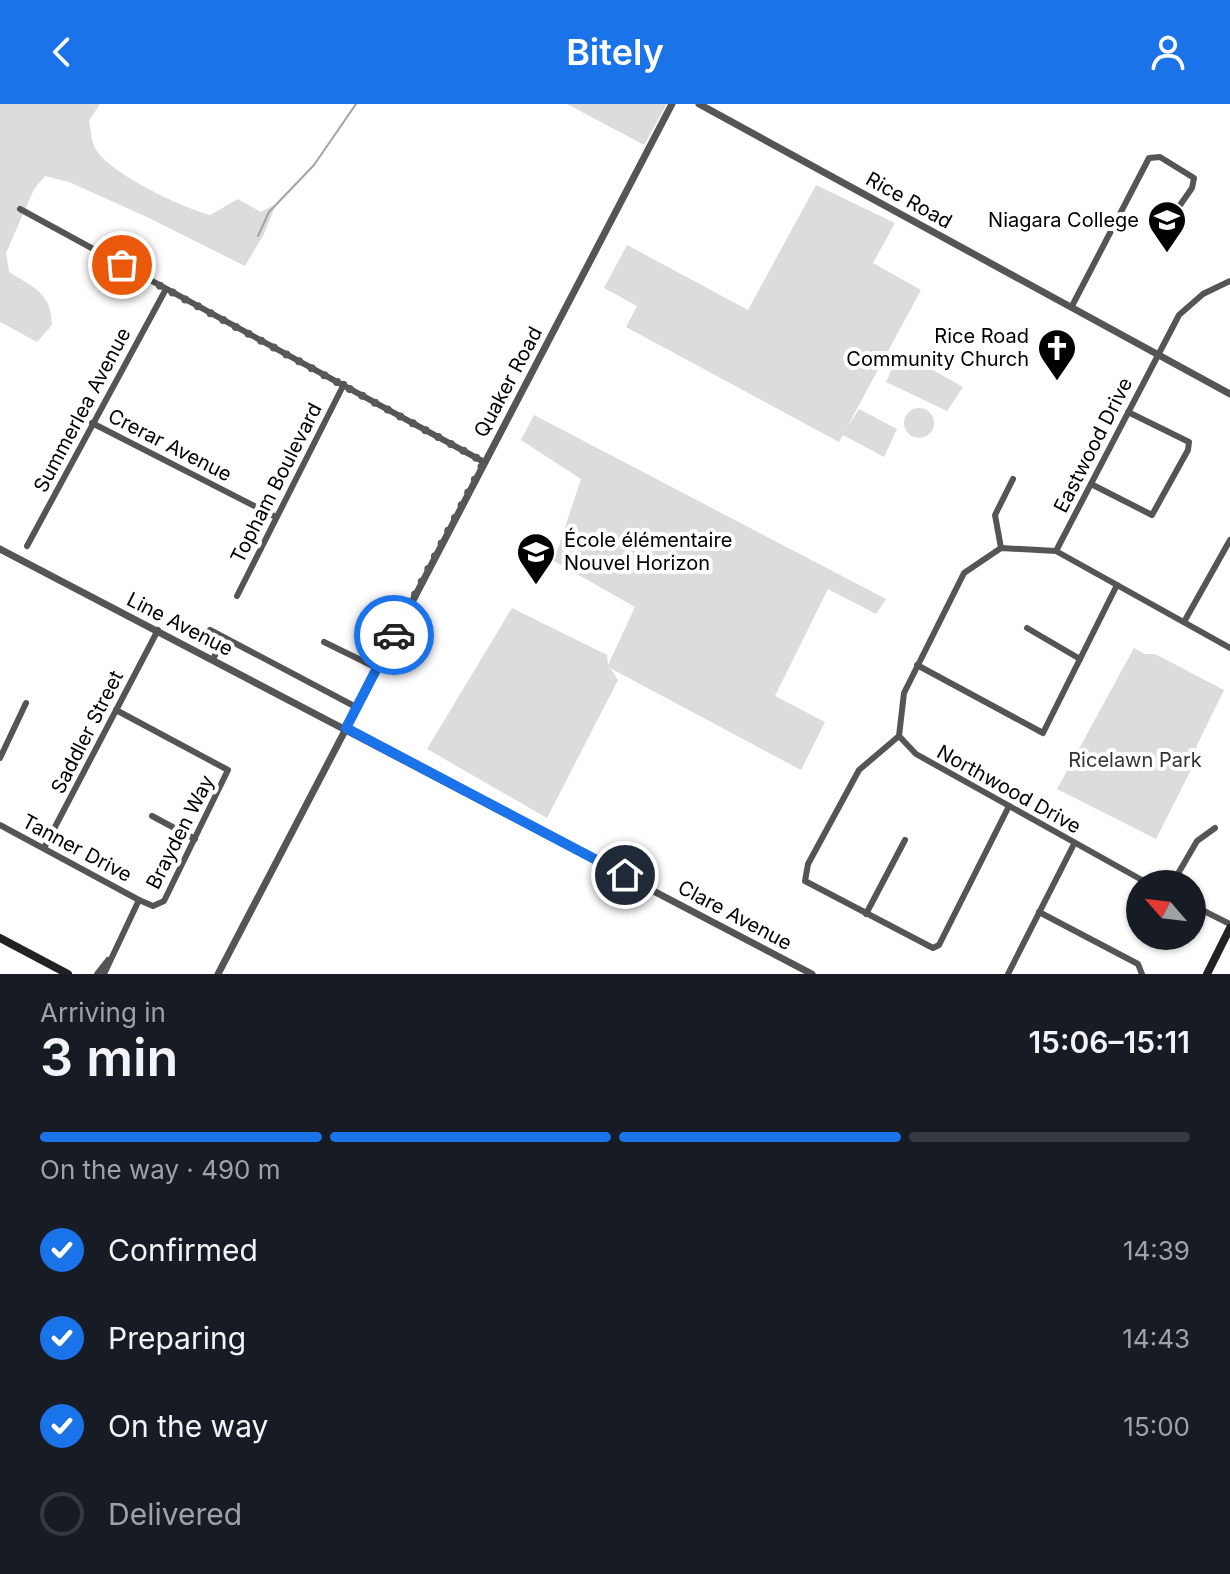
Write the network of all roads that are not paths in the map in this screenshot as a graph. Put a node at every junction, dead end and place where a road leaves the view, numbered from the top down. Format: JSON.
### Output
{"nodes":[{"id":1,"x":672,"y":104,"type":"edge"},
{"id":2,"x":699,"y":104,"type":"edge"},
{"id":3,"x":1178,"y":208,"type":"dead end"},
{"id":4,"x":20,"y":209,"type":"dead end"},
{"id":5,"x":1230,"y":281,"type":"edge"},
{"id":6,"x":166,"y":289,"type":"junction"},
{"id":7,"x":1072,"y":306,"type":"junction"},
{"id":8,"x":1159,"y":354,"type":"junction"},
{"id":9,"x":344,"y":384,"type":"junction"},
{"id":10,"x":1230,"y":394,"type":"edge"},
{"id":11,"x":1128,"y":412,"type":"junction"},
{"id":12,"x":92,"y":423,"type":"junction"},
{"id":13,"x":484,"y":462,"type":"junction"},
{"id":14,"x":1013,"y":479,"type":"dead end"},
{"id":15,"x":1091,"y":484,"type":"junction"},
{"id":16,"x":276,"y":517,"type":"junction"},
{"id":17,"x":1230,"y":540,"type":"edge"},
{"id":18,"x":27,"y":546,"type":"dead end"},
{"id":19,"x":1001,"y":548,"type":"junction"},
{"id":20,"x":0,"y":549,"type":"edge"},
{"id":21,"x":1056,"y":551,"type":"junction"},
{"id":22,"x":1222,"y":554,"type":"junction"},
{"id":23,"x":1230,"y":557,"type":"edge"},
{"id":24,"x":1117,"y":585,"type":"junction"},
{"id":25,"x":237,"y":596,"type":"dead end"},
{"id":26,"x":1184,"y":622,"type":"junction"},
{"id":27,"x":1027,"y":628,"type":"dead end"},
{"id":28,"x":158,"y":630,"type":"junction"},
{"id":29,"x":210,"y":630,"type":"dead end"},
{"id":30,"x":224,"y":638,"type":"junction"},
{"id":31,"x":324,"y":642,"type":"dead end"},
{"id":32,"x":1230,"y":648,"type":"edge"},
{"id":33,"x":213,"y":659,"type":"junction"},
{"id":34,"x":1080,"y":659,"type":"junction"},
{"id":35,"x":917,"y":665,"type":"junction"},
{"id":36,"x":377,"y":668,"type":"junction"},
{"id":37,"x":26,"y":703,"type":"dead end"},
{"id":38,"x":356,"y":707,"type":"junction"},
{"id":39,"x":116,"y":710,"type":"junction"},
{"id":40,"x":346,"y":728,"type":"junction"},
{"id":41,"x":899,"y":736,"type":"junction"},
{"id":42,"x":0,"y":758,"type":"edge"},
{"id":43,"x":1009,"y":806,"type":"junction"},
{"id":44,"x":152,"y":816,"type":"dead end"},
{"id":45,"x":0,"y":825,"type":"edge"},
{"id":46,"x":1215,"y":828,"type":"dead end"},
{"id":47,"x":195,"y":839,"type":"junction"},
{"id":48,"x":905,"y":840,"type":"dead end"},
{"id":49,"x":1074,"y":844,"type":"junction"},
{"id":50,"x":44,"y":848,"type":"junction"},
{"id":51,"x":1180,"y":870,"type":"edge"},
{"id":52,"x":1126,"y":872,"type":"edge"},
{"id":53,"x":139,"y":900,"type":"junction"},
{"id":54,"x":1039,"y":912,"type":"junction"},
{"id":55,"x":1206,"y":913,"type":"edge"},
{"id":56,"x":866,"y":914,"type":"junction"},
{"id":57,"x":1230,"y":926,"type":"edge"},
{"id":58,"x":0,"y":938,"type":"edge"},
{"id":59,"x":108,"y":960,"type":"junction"},
{"id":60,"x":68,"y":974,"type":"edge"},
{"id":61,"x":97,"y":974,"type":"edge"},
{"id":62,"x":104,"y":974,"type":"edge"},
{"id":63,"x":218,"y":974,"type":"edge"},
{"id":64,"x":812,"y":974,"type":"edge"},
{"id":65,"x":1008,"y":974,"type":"edge"},
{"id":66,"x":1142,"y":974,"type":"edge"},
{"id":67,"x":1207,"y":974,"type":"edge"}],
"edges":[{"from":1,"to":13,"type":"street","name":"Quaker Road"},
{"from":2,"to":7,"type":"street","name":"Rice Road"},
{"from":3,"to":7,"type":"street"},
{"from":4,"to":6,"type":"street"},
{"from":5,"to":8,"type":"street","name":"Eastwood Drive"},
{"from":6,"to":9,"type":"street"},
{"from":6,"to":12,"type":"street","name":"Summerlea Avenue"},
{"from":7,"to":8,"type":"street","name":"Rice Road"},
{"from":8,"to":10,"type":"street","name":"Rice Road"},
{"from":8,"to":11,"type":"street","name":"Eastwood Drive"},
{"from":9,"to":13,"type":"street"},
{"from":9,"to":16,"type":"street","name":"Topham Boulevard"},
{"from":11,"to":15,"type":"street","name":"Eastwood Drive"},
{"from":11,"to":15,"type":"street"},
{"from":12,"to":16,"type":"street","name":"Crerar Avenue"},
{"from":12,"to":18,"type":"street","name":"Summerlea Avenue"},
{"from":13,"to":36,"type":"street","name":"Quaker Road"},
{"from":14,"to":19,"type":"street"},
{"from":15,"to":21,"type":"street","name":"Eastwood Drive"},
{"from":16,"to":25,"type":"street","name":"Topham Boulevard"},
{"from":17,"to":22,"type":"street"},
{"from":19,"to":21,"type":"street"},
{"from":19,"to":35,"type":"street"},
{"from":20,"to":28,"type":"street","name":"Line Avenue"},
{"from":21,"to":24,"type":"street"},
{"from":22,"to":23,"type":"street"},
{"from":22,"to":26,"type":"street"},
{"from":24,"to":26,"type":"street"},
{"from":24,"to":34,"type":"street"},
{"from":26,"to":32,"type":"street"},
{"from":27,"to":34,"type":"street"},
{"from":28,"to":33,"type":"street","name":"Line Avenue"},
{"from":28,"to":39,"type":"street","name":"Saddler Street"},
{"from":29,"to":30,"type":"street"},
{"from":30,"to":33,"type":"street"},
{"from":30,"to":38,"type":"street"},
{"from":31,"to":36,"type":"street"},
{"from":33,"to":40,"type":"street","name":"Line Avenue"},
{"from":34,"to":35,"type":"street"},
{"from":35,"to":41,"type":"street"},
{"from":36,"to":38,"type":"street","name":"Quaker Road"},
{"from":37,"to":42,"type":"street"},
{"from":38,"to":40,"type":"street","name":"Quaker Road"},
{"from":39,"to":47,"type":"street","name":"Brayden Way"},
{"from":39,"to":50,"type":"street","name":"Saddler Street"},
{"from":40,"to":63,"type":"street","name":"Quaker Road"},
{"from":40,"to":64,"type":"street","name":"Clare Avenue"},
{"from":41,"to":43,"type":"street","name":"Northwood Drive"},
{"from":41,"to":56,"type":"street"},
{"from":43,"to":49,"type":"street","name":"Northwood Drive"},
{"from":43,"to":56,"type":"street"},
{"from":44,"to":47,"type":"street"},
{"from":45,"to":50,"type":"street","name":"Tanner Drive"},
{"from":46,"to":51,"type":"street"},
{"from":47,"to":53,"type":"street","name":"Brayden Way"},
{"from":48,"to":56,"type":"street"},
{"from":49,"to":52,"type":"street","name":"Northwood Drive"},
{"from":49,"to":54,"type":"street"},
{"from":50,"to":53,"type":"street","name":"Tanner Drive"},
{"from":53,"to":59,"type":"street"},
{"from":54,"to":65,"type":"street"},
{"from":54,"to":66,"type":"street"},
{"from":55,"to":57,"type":"street"},
{"from":57,"to":67,"type":"main road"},
{"from":58,"to":60,"type":"main road"},
{"from":59,"to":61,"type":"street"},
{"from":59,"to":62,"type":"street"}]}
